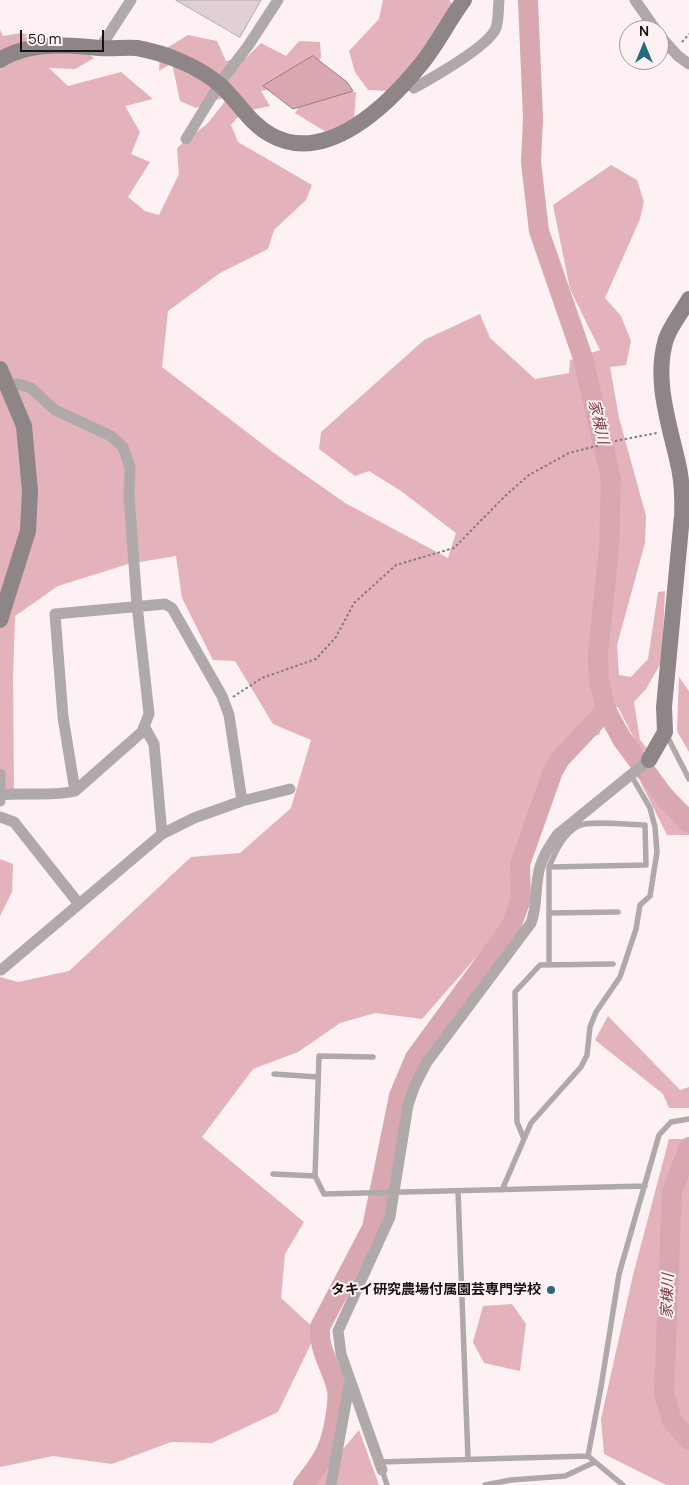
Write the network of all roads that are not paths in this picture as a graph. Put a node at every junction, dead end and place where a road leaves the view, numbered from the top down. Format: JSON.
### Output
{"nodes":[{"id":1,"x":131,"y":0,"type":"edge"},
{"id":2,"x":278,"y":0,"type":"edge"},
{"id":3,"x":464,"y":0,"type":"edge"},
{"id":4,"x":499,"y":0,"type":"edge"},
{"id":5,"x":636,"y":0,"type":"edge"},
{"id":6,"x":649,"y":20,"type":"edge"},
{"id":7,"x":669,"y":46,"type":"edge"},
{"id":8,"x":100,"y":48,"type":"junction"},
{"id":9,"x":0,"y":60,"type":"edge"},
{"id":10,"x":689,"y":64,"type":"edge"},
{"id":11,"x":406,"y":80,"type":"junction"},
{"id":12,"x":219,"y":84,"type":"junction"},
{"id":13,"x":186,"y":139,"type":"dead end"},
{"id":14,"x":686,"y":309,"type":"edge"},
{"id":15,"x":0,"y":369,"type":"edge"},
{"id":16,"x":7,"y":385,"type":"junction"},
{"id":17,"x":686,"y":489,"type":"edge"},
{"id":18,"x":137,"y":605,"type":"junction"},
{"id":19,"x":0,"y":620,"type":"edge"},
{"id":20,"x":144,"y":726,"type":"junction"},
{"id":21,"x":665,"y":732,"type":"junction"},
{"id":22,"x":639,"y":768,"type":"junction"},
{"id":23,"x":0,"y":774,"type":"edge"},
{"id":24,"x":689,"y":779,"type":"edge"},
{"id":25,"x":290,"y":789,"type":"dead end"},
{"id":26,"x":75,"y":791,"type":"junction"},
{"id":27,"x":1,"y":799,"type":"edge"},
{"id":28,"x":242,"y":801,"type":"junction"},
{"id":29,"x":0,"y":817,"type":"edge"},
{"id":30,"x":162,"y":834,"type":"junction"},
{"id":31,"x":548,"y":867,"type":"junction"},
{"id":32,"x":79,"y":904,"type":"junction"},
{"id":33,"x":618,"y":912,"type":"dead end"},
{"id":34,"x":549,"y":913,"type":"junction"},
{"id":35,"x":549,"y":964,"type":"junction"},
{"id":36,"x":613,"y":964,"type":"dead end"},
{"id":37,"x":2,"y":970,"type":"dead end"},
{"id":38,"x":373,"y":1057,"type":"dead end"},
{"id":39,"x":274,"y":1074,"type":"dead end"},
{"id":40,"x":318,"y":1077,"type":"junction"},
{"id":41,"x":689,"y":1119,"type":"edge"},
{"id":42,"x":524,"y":1139,"type":"junction"},
{"id":43,"x":273,"y":1174,"type":"dead end"},
{"id":44,"x":315,"y":1176,"type":"junction"},
{"id":45,"x":645,"y":1186,"type":"junction"},
{"id":46,"x":502,"y":1190,"type":"junction"},
{"id":47,"x":458,"y":1191,"type":"junction"},
{"id":48,"x":394,"y":1194,"type":"junction"},
{"id":49,"x":350,"y":1379,"type":"junction"},
{"id":50,"x":588,"y":1456,"type":"junction"},
{"id":51,"x":468,"y":1459,"type":"junction"},
{"id":52,"x":595,"y":1462,"type":"junction"},
{"id":53,"x":381,"y":1466,"type":"junction"},
{"id":54,"x":331,"y":1485,"type":"edge"},
{"id":55,"x":387,"y":1485,"type":"edge"},
{"id":56,"x":484,"y":1485,"type":"edge"},
{"id":57,"x":623,"y":1485,"type":"edge"}],
"edges":[{"from":1,"to":8,"type":"street"},
{"from":2,"to":12,"type":"street"},
{"from":3,"to":11,"type":"street"},
{"from":4,"to":11,"type":"street"},
{"from":5,"to":6,"type":"street"},
{"from":7,"to":10,"type":"street"},
{"from":8,"to":9,"type":"street"},
{"from":8,"to":12,"type":"street"},
{"from":11,"to":12,"type":"street"},
{"from":12,"to":13,"type":"street"},
{"from":14,"to":17,"type":"street"},
{"from":15,"to":16,"type":"street"},
{"from":16,"to":18,"type":"street"},
{"from":16,"to":19,"type":"street"},
{"from":17,"to":21,"type":"street"},
{"from":18,"to":20,"type":"street"},
{"from":18,"to":26,"type":"street"},
{"from":18,"to":28,"type":"street"},
{"from":20,"to":26,"type":"street"},
{"from":20,"to":30,"type":"street"},
{"from":21,"to":22,"type":"street"},
{"from":21,"to":24,"type":"lane"},
{"from":22,"to":42,"type":"lane"},
{"from":22,"to":48,"type":"street"},
{"from":23,"to":27,"type":"street"},
{"from":25,"to":28,"type":"street"},
{"from":26,"to":27,"type":"street"},
{"from":28,"to":30,"type":"street"},
{"from":29,"to":32,"type":"street"},
{"from":30,"to":32,"type":"street"},
{"from":31,"to":31,"type":"lane"},
{"from":31,"to":34,"type":"lane"},
{"from":32,"to":37,"type":"street"},
{"from":33,"to":34,"type":"lane"},
{"from":34,"to":35,"type":"lane"},
{"from":35,"to":36,"type":"lane"},
{"from":35,"to":42,"type":"lane"},
{"from":38,"to":40,"type":"lane"},
{"from":39,"to":40,"type":"lane"},
{"from":40,"to":44,"type":"lane"},
{"from":41,"to":45,"type":"lane"},
{"from":42,"to":46,"type":"lane"},
{"from":43,"to":44,"type":"lane"},
{"from":44,"to":48,"type":"lane"},
{"from":45,"to":46,"type":"lane"},
{"from":45,"to":50,"type":"lane"},
{"from":46,"to":47,"type":"lane"},
{"from":47,"to":48,"type":"lane"},
{"from":47,"to":51,"type":"lane"},
{"from":48,"to":49,"type":"street"},
{"from":49,"to":53,"type":"street"},
{"from":49,"to":54,"type":"street"},
{"from":50,"to":51,"type":"lane"},
{"from":50,"to":52,"type":"lane"},
{"from":51,"to":53,"type":"lane"},
{"from":52,"to":56,"type":"lane"},
{"from":52,"to":57,"type":"lane"},
{"from":53,"to":55,"type":"lane"}]}
